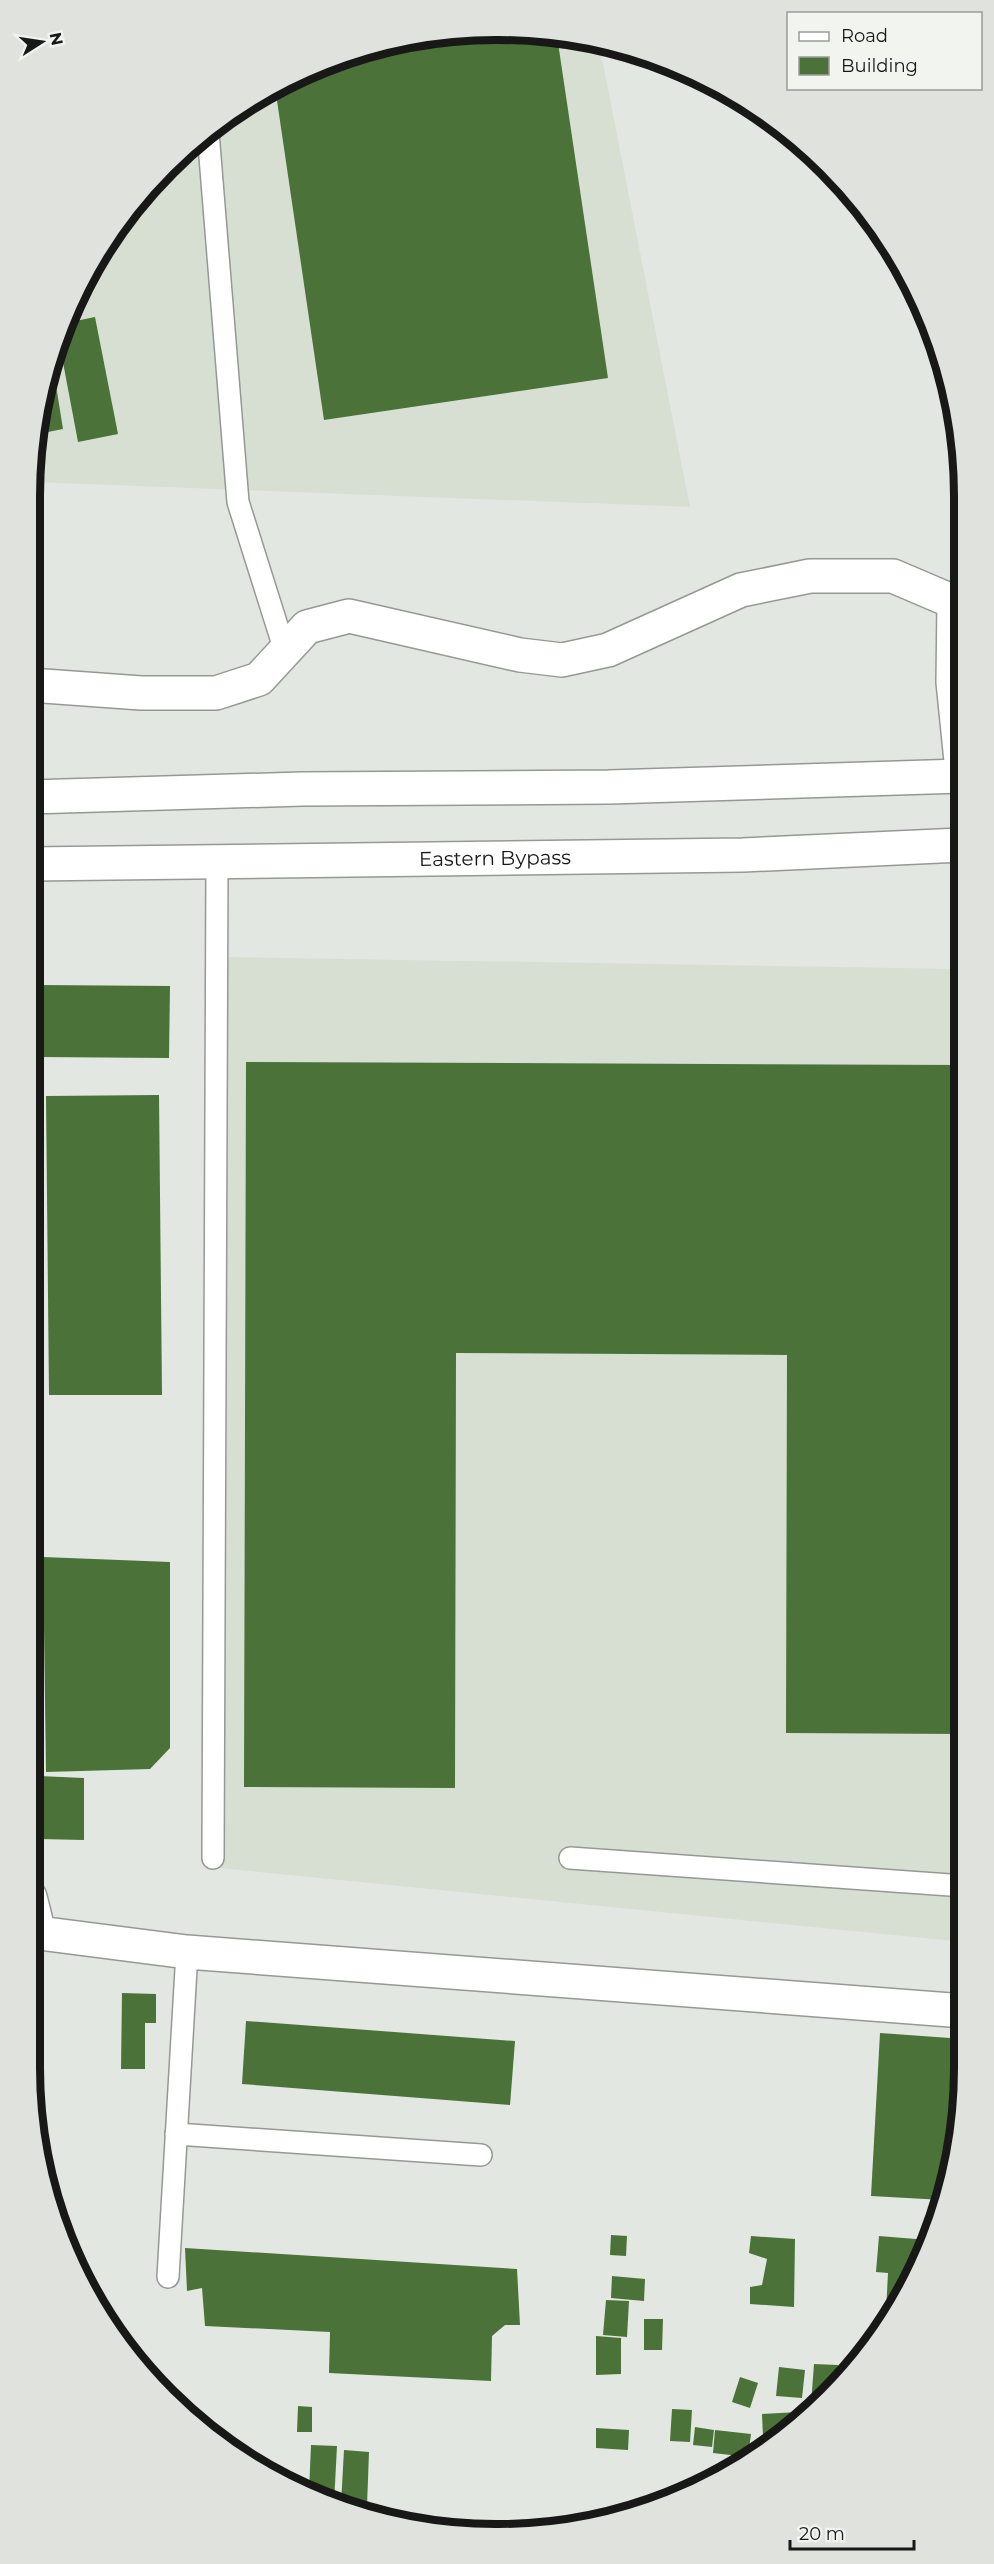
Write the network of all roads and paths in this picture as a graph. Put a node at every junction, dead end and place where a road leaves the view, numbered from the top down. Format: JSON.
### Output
{"nodes":[{"id":1,"x":209,"y":143,"type":"edge"},
{"id":2,"x":954,"y":598,"type":"edge"},
{"id":3,"x":285,"y":651,"type":"junction"},
{"id":4,"x":954,"y":661,"type":"edge"},
{"id":5,"x":40,"y":686,"type":"edge"},
{"id":6,"x":954,"y":692,"type":"edge"},
{"id":7,"x":954,"y":776,"type":"edge"},
{"id":8,"x":40,"y":796,"type":"edge"},
{"id":9,"x":954,"y":845,"type":"edge"},
{"id":10,"x":216,"y":863,"type":"junction"},
{"id":11,"x":40,"y":864,"type":"edge"},
{"id":12,"x":213,"y":1858,"type":"dead end"},
{"id":13,"x":570,"y":1858,"type":"dead end"},
{"id":14,"x":954,"y":1885,"type":"edge"},
{"id":15,"x":40,"y":1930,"type":"edge"},
{"id":16,"x":187,"y":1952,"type":"junction"},
{"id":17,"x":954,"y":2010,"type":"edge"},
{"id":18,"x":176,"y":2134,"type":"junction"},
{"id":19,"x":481,"y":2155,"type":"dead end"},
{"id":20,"x":168,"y":2277,"type":"dead end"}],
"edges":[{"from":1,"to":3,"type":"lane"},
{"from":2,"to":3,"type":"street"},
{"from":3,"to":5,"type":"street"},
{"from":4,"to":6,"type":"street"},
{"from":7,"to":8,"type":"street"},
{"from":9,"to":10,"type":"street","name":"Eastern Bypass"},
{"from":10,"to":11,"type":"street","name":"Eastern Bypass"},
{"from":10,"to":12,"type":"lane"},
{"from":13,"to":14,"type":"lane"},
{"from":15,"to":16,"type":"street"},
{"from":16,"to":17,"type":"street"},
{"from":16,"to":18,"type":"lane"},
{"from":18,"to":19,"type":"lane"},
{"from":18,"to":20,"type":"lane"}]}
